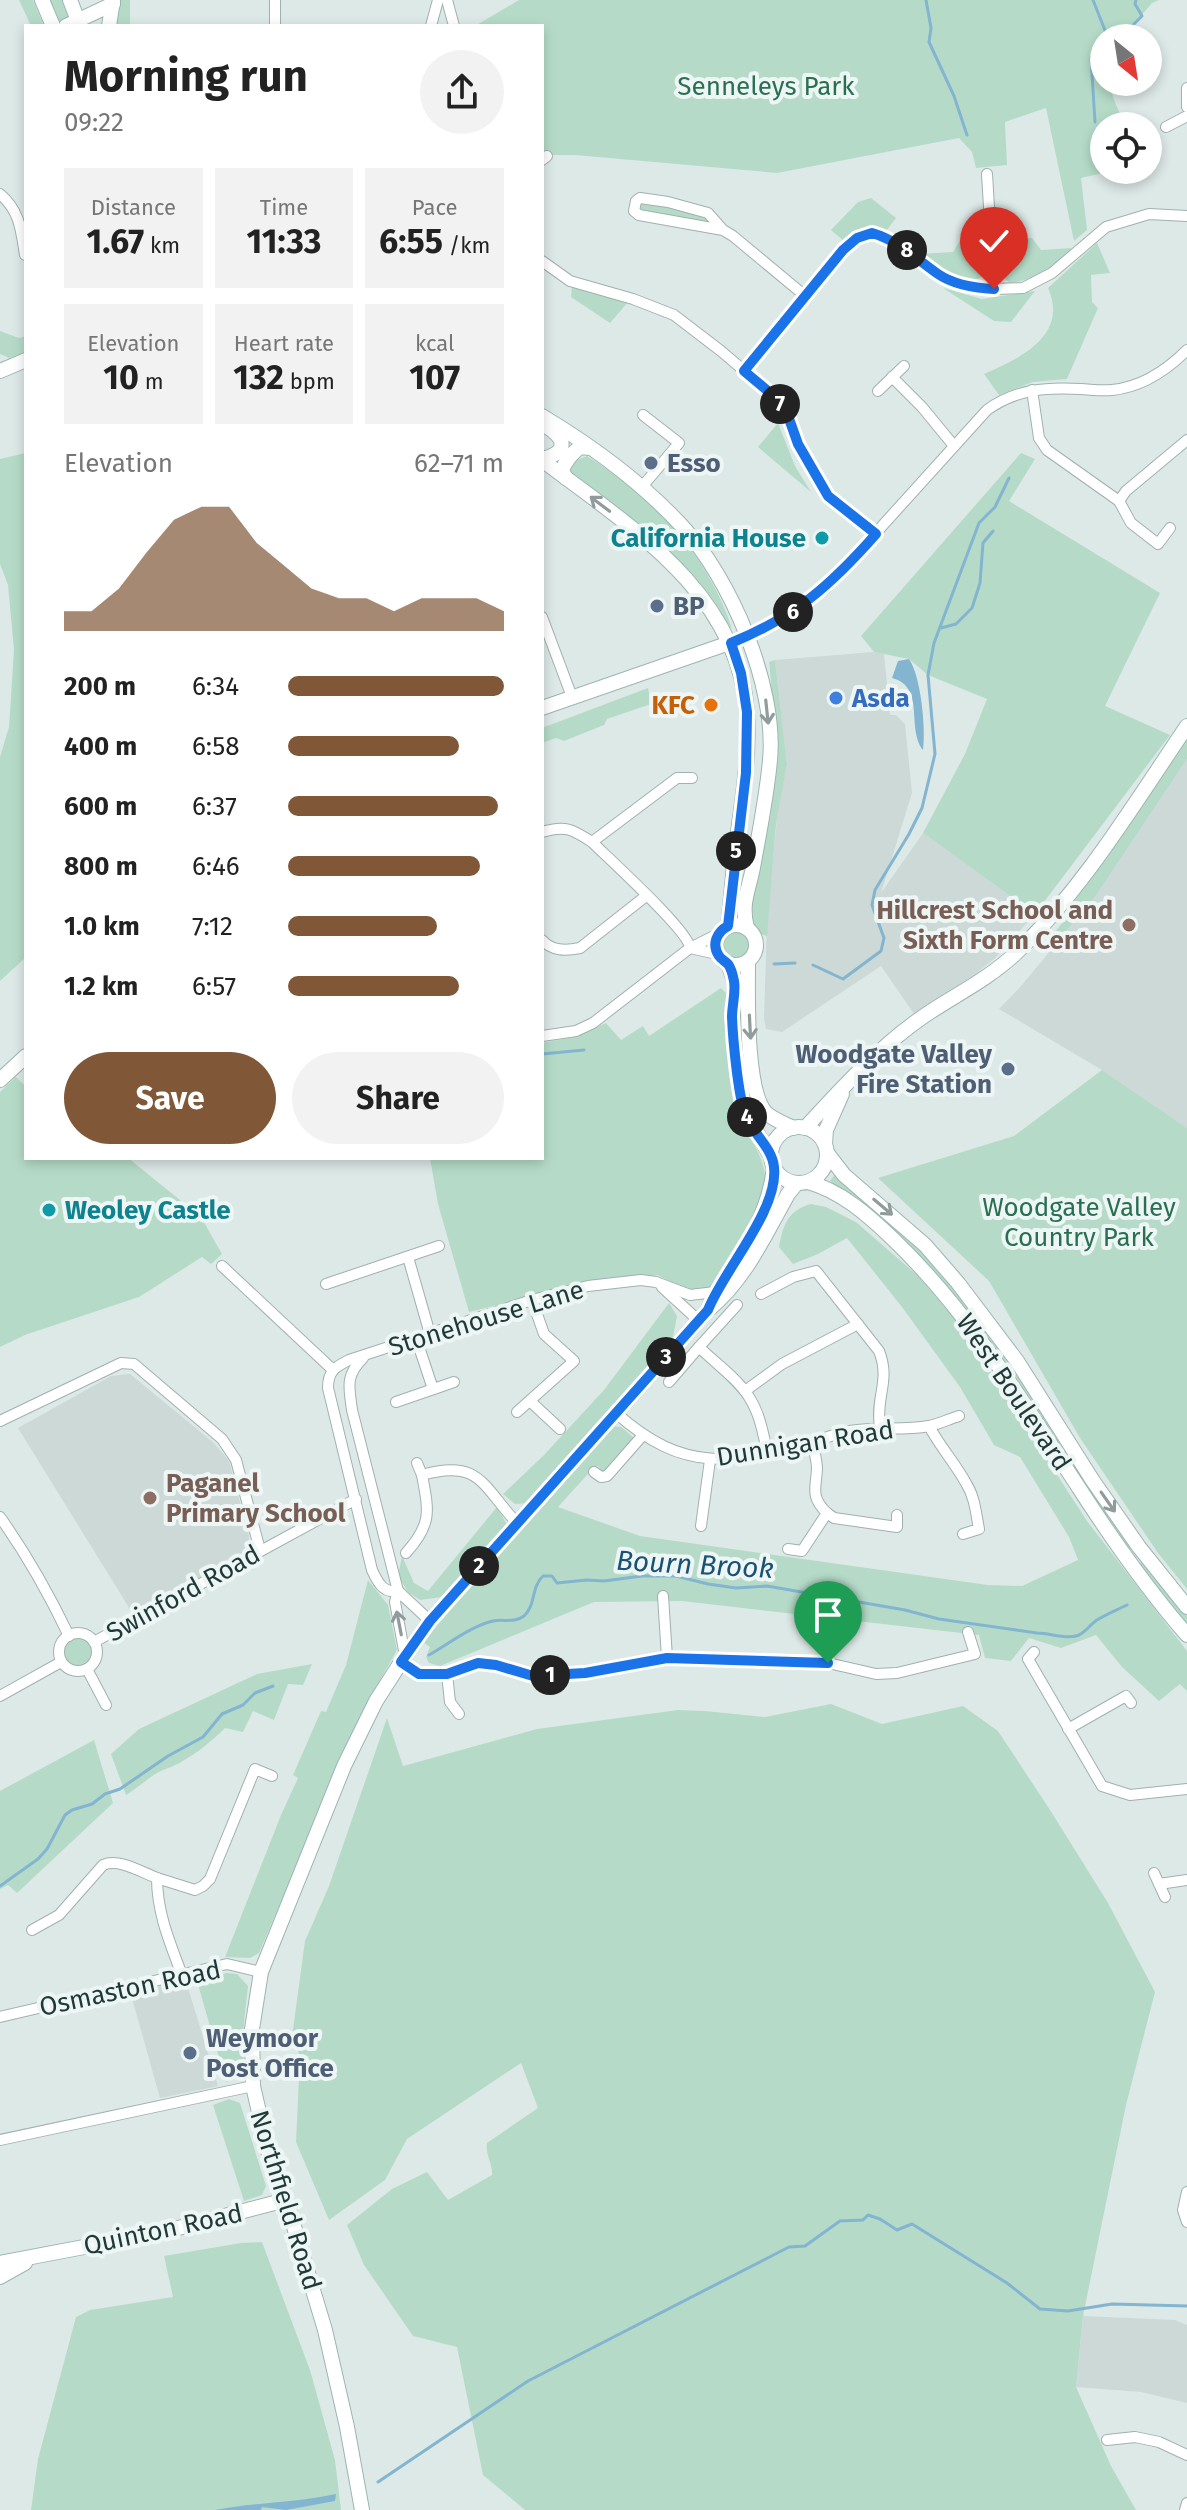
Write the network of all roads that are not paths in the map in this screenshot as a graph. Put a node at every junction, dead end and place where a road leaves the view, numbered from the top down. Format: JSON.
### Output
{"nodes":[{"id":1,"x":42,"y":0,"type":"edge"},
{"id":2,"x":70,"y":0,"type":"edge"},
{"id":3,"x":275,"y":0,"type":"edge"},
{"id":4,"x":438,"y":0,"type":"edge"},
{"id":5,"x":447,"y":0,"type":"edge"},
{"id":6,"x":113,"y":2,"type":"edge"},
{"id":7,"x":52,"y":24,"type":"edge"},
{"id":8,"x":74,"y":24,"type":"edge"},
{"id":9,"x":109,"y":24,"type":"edge"},
{"id":10,"x":275,"y":24,"type":"edge"},
{"id":11,"x":432,"y":24,"type":"edge"},
{"id":12,"x":453,"y":24,"type":"edge"},
{"id":13,"x":1187,"y":88,"type":"edge"},
{"id":14,"x":1187,"y":107,"type":"edge"},
{"id":15,"x":1187,"y":116,"type":"edge"},
{"id":16,"x":1166,"y":127,"type":"dead end"},
{"id":17,"x":987,"y":174,"type":"dead end"},
{"id":18,"x":0,"y":194,"type":"edge"},
{"id":19,"x":1187,"y":216,"type":"edge"},
{"id":20,"x":24,"y":228,"type":"edge"},
{"id":21,"x":723,"y":230,"type":"junction"},
{"id":22,"x":544,"y":262,"type":"edge"},
{"id":23,"x":994,"y":289,"type":"junction"},
{"id":24,"x":804,"y":295,"type":"junction"},
{"id":25,"x":1187,"y":350,"type":"edge"},
{"id":26,"x":24,"y":361,"type":"edge"},
{"id":27,"x":904,"y":366,"type":"dead end"},
{"id":28,"x":0,"y":371,"type":"edge"},
{"id":29,"x":744,"y":371,"type":"junction"},
{"id":30,"x":892,"y":377,"type":"junction"},
{"id":31,"x":1032,"y":390,"type":"junction"},
{"id":32,"x":878,"y":391,"type":"dead end"},
{"id":33,"x":643,"y":415,"type":"dead end"},
{"id":34,"x":544,"y":417,"type":"edge"},
{"id":35,"x":544,"y":425,"type":"edge"},
{"id":36,"x":1187,"y":440,"type":"edge"},
{"id":37,"x":954,"y":446,"type":"junction"},
{"id":38,"x":590,"y":448,"type":"junction"},
{"id":39,"x":544,"y":459,"type":"edge"},
{"id":40,"x":544,"y":462,"type":"edge"},
{"id":41,"x":566,"y":478,"type":"junction"},
{"id":42,"x":641,"y":488,"type":"junction"},
{"id":43,"x":1119,"y":501,"type":"junction"},
{"id":44,"x":1170,"y":528,"type":"dead end"},
{"id":45,"x":876,"y":534,"type":"junction"},
{"id":46,"x":716,"y":616,"type":"junction"},
{"id":47,"x":544,"y":622,"type":"edge"},
{"id":48,"x":748,"y":637,"type":"junction"},
{"id":49,"x":731,"y":643,"type":"junction"},
{"id":50,"x":701,"y":654,"type":"junction"},
{"id":51,"x":572,"y":697,"type":"junction"},
{"id":52,"x":544,"y":707,"type":"edge"},
{"id":53,"x":1187,"y":726,"type":"edge"},
{"id":54,"x":692,"y":778,"type":"dead end"},
{"id":55,"x":544,"y":831,"type":"edge"},
{"id":56,"x":592,"y":842,"type":"junction"},
{"id":57,"x":646,"y":896,"type":"junction"},
{"id":58,"x":747,"y":928,"type":"junction"},
{"id":59,"x":723,"y":930,"type":"junction"},
{"id":60,"x":544,"y":942,"type":"edge"},
{"id":61,"x":690,"y":948,"type":"junction"},
{"id":62,"x":722,"y":958,"type":"junction"},
{"id":63,"x":748,"y":961,"type":"junction"},
{"id":64,"x":544,"y":1036,"type":"edge"},
{"id":65,"x":24,"y":1058,"type":"edge"},
{"id":66,"x":0,"y":1080,"type":"edge"},
{"id":67,"x":847,"y":1082,"type":"junction"},
{"id":68,"x":799,"y":1128,"type":"junction"},
{"id":69,"x":826,"y":1149,"type":"junction"},
{"id":70,"x":773,"y":1162,"type":"junction"},
{"id":71,"x":802,"y":1182,"type":"junction"},
{"id":72,"x":439,"y":1246,"type":"dead end"},
{"id":73,"x":408,"y":1257,"type":"junction"},
{"id":74,"x":222,"y":1266,"type":"dead end"},
{"id":75,"x":656,"y":1282,"type":"junction"},
{"id":76,"x":326,"y":1284,"type":"dead end"},
{"id":77,"x":715,"y":1292,"type":"junction"},
{"id":78,"x":761,"y":1294,"type":"dead end"},
{"id":79,"x":532,"y":1300,"type":"junction"},
{"id":80,"x":737,"y":1305,"type":"dead end"},
{"id":81,"x":704,"y":1315,"type":"junction"},
{"id":82,"x":858,"y":1324,"type":"junction"},
{"id":83,"x":430,"y":1334,"type":"junction"},
{"id":84,"x":416,"y":1338,"type":"junction"},
{"id":85,"x":699,"y":1347,"type":"junction"},
{"id":86,"x":364,"y":1356,"type":"junction"},
{"id":87,"x":332,"y":1369,"type":"junction"},
{"id":88,"x":454,"y":1382,"type":"dead end"},
{"id":89,"x":669,"y":1382,"type":"dead end"},
{"id":90,"x":433,"y":1389,"type":"junction"},
{"id":91,"x":745,"y":1391,"type":"junction"},
{"id":92,"x":396,"y":1402,"type":"dead end"},
{"id":93,"x":531,"y":1402,"type":"junction"},
{"id":94,"x":517,"y":1412,"type":"dead end"},
{"id":95,"x":615,"y":1412,"type":"junction"},
{"id":96,"x":959,"y":1416,"type":"dead end"},
{"id":97,"x":0,"y":1421,"type":"edge"},
{"id":98,"x":929,"y":1426,"type":"junction"},
{"id":99,"x":880,"y":1427,"type":"junction"},
{"id":100,"x":560,"y":1429,"type":"dead end"},
{"id":101,"x":643,"y":1435,"type":"junction"},
{"id":102,"x":812,"y":1442,"type":"junction"},
{"id":103,"x":767,"y":1451,"type":"junction"},
{"id":104,"x":710,"y":1460,"type":"junction"},
{"id":105,"x":417,"y":1463,"type":"dead end"},
{"id":106,"x":594,"y":1472,"type":"dead end"},
{"id":107,"x":422,"y":1475,"type":"junction"},
{"id":108,"x":356,"y":1499,"type":"junction"},
{"id":109,"x":827,"y":1513,"type":"junction"},
{"id":110,"x":897,"y":1515,"type":"dead end"},
{"id":111,"x":0,"y":1517,"type":"edge"},
{"id":112,"x":517,"y":1523,"type":"junction"},
{"id":113,"x":701,"y":1526,"type":"dead end"},
{"id":114,"x":963,"y":1534,"type":"dead end"},
{"id":115,"x":788,"y":1549,"type":"dead end"},
{"id":116,"x":260,"y":1550,"type":"junction"},
{"id":117,"x":406,"y":1553,"type":"dead end"},
{"id":118,"x":398,"y":1591,"type":"junction"},
{"id":119,"x":663,"y":1596,"type":"dead end"},
{"id":120,"x":1187,"y":1607,"type":"edge"},
{"id":121,"x":430,"y":1621,"type":"junction"},
{"id":122,"x":968,"y":1632,"type":"dead end"},
{"id":123,"x":1187,"y":1635,"type":"edge"},
{"id":124,"x":69,"y":1636,"type":"junction"},
{"id":125,"x":94,"y":1642,"type":"junction"},
{"id":126,"x":1034,"y":1652,"type":"dead end"},
{"id":127,"x":667,"y":1658,"type":"junction"},
{"id":128,"x":403,"y":1659,"type":"junction"},
{"id":129,"x":61,"y":1662,"type":"junction"},
{"id":130,"x":87,"y":1669,"type":"junction"},
{"id":131,"x":447,"y":1674,"type":"junction"},
{"id":132,"x":1126,"y":1695,"type":"dead end"},
{"id":133,"x":0,"y":1696,"type":"edge"},
{"id":134,"x":106,"y":1705,"type":"dead end"},
{"id":135,"x":459,"y":1714,"type":"dead end"},
{"id":136,"x":1068,"y":1729,"type":"junction"},
{"id":137,"x":272,"y":1776,"type":"dead end"},
{"id":138,"x":1187,"y":1789,"type":"edge"},
{"id":139,"x":1154,"y":1873,"type":"dead end"},
{"id":140,"x":157,"y":1878,"type":"junction"},
{"id":141,"x":1187,"y":1880,"type":"edge"},
{"id":142,"x":1159,"y":1884,"type":"junction"},
{"id":143,"x":1165,"y":1897,"type":"dead end"},
{"id":144,"x":32,"y":1930,"type":"dead end"},
{"id":145,"x":261,"y":1972,"type":"junction"},
{"id":146,"x":182,"y":1975,"type":"junction"},
{"id":147,"x":0,"y":2017,"type":"edge"},
{"id":148,"x":253,"y":2086,"type":"junction"},
{"id":149,"x":0,"y":2140,"type":"edge"},
{"id":150,"x":1187,"y":2192,"type":"edge"},
{"id":151,"x":286,"y":2200,"type":"junction"},
{"id":152,"x":1187,"y":2222,"type":"edge"},
{"id":153,"x":39,"y":2255,"type":"junction"},
{"id":154,"x":0,"y":2263,"type":"edge"},
{"id":155,"x":0,"y":2277,"type":"edge"},
{"id":156,"x":1107,"y":2440,"type":"dead end"},
{"id":157,"x":1187,"y":2455,"type":"edge"},
{"id":158,"x":1187,"y":2503,"type":"edge"},
{"id":159,"x":362,"y":2510,"type":"edge"},
{"id":160,"x":1185,"y":2510,"type":"edge"}],
"edges":[{"from":1,"to":7,"type":"main road"},
{"from":2,"to":8,"type":"main road"},
{"from":3,"to":10,"type":"street"},
{"from":4,"to":11,"type":"street"},
{"from":5,"to":12,"type":"street"},
{"from":6,"to":8,"type":"main road"},
{"from":6,"to":9,"type":"main road"},
{"from":13,"to":14,"type":"street"},
{"from":15,"to":16,"type":"street"},
{"from":17,"to":23,"type":"street"},
{"from":18,"to":20,"type":"street"},
{"from":19,"to":23,"type":"street"},
{"from":21,"to":21,"type":"street"},
{"from":21,"to":24,"type":"street"},
{"from":22,"to":29,"type":"street"},
{"from":23,"to":24,"type":"street"},
{"from":24,"to":29,"type":"street"},
{"from":25,"to":31,"type":"street"},
{"from":26,"to":28,"type":"main road"},
{"from":27,"to":30,"type":"street"},
{"from":29,"to":45,"type":"street"},
{"from":30,"to":32,"type":"street"},
{"from":30,"to":37,"type":"street"},
{"from":31,"to":37,"type":"street"},
{"from":31,"to":43,"type":"street"},
{"from":33,"to":42,"type":"street"},
{"from":34,"to":38,"type":"main road"},
{"from":35,"to":39,"type":"main road"},
{"from":36,"to":43,"type":"street"},
{"from":37,"to":45,"type":"street"},
{"from":38,"to":41,"type":"main road"},
{"from":38,"to":42,"type":"main road"},
{"from":40,"to":41,"type":"main road"},
{"from":46,"to":41,"type":"main road","one_way":true},
{"from":42,"to":48,"type":"main road"},
{"from":43,"to":44,"type":"street"},
{"from":45,"to":48,"type":"street"},
{"from":46,"to":49,"type":"main road"},
{"from":46,"to":50,"type":"main road"},
{"from":47,"to":51,"type":"street"},
{"from":48,"to":49,"type":"main road"},
{"from":48,"to":58,"type":"main road","one_way":true},
{"from":49,"to":50,"type":"main road"},
{"from":49,"to":59,"type":"main road"},
{"from":50,"to":51,"type":"main road"},
{"from":51,"to":52,"type":"main road"},
{"from":53,"to":67,"type":"main road"},
{"from":54,"to":56,"type":"street"},
{"from":55,"to":56,"type":"street"},
{"from":56,"to":57,"type":"street"},
{"from":57,"to":60,"type":"street"},
{"from":57,"to":61,"type":"street"},
{"from":58,"to":59,"type":"main road"},
{"from":58,"to":63,"type":"main road"},
{"from":59,"to":61,"type":"street"},
{"from":59,"to":62,"type":"main road"},
{"from":61,"to":62,"type":"street"},
{"from":61,"to":64,"type":"street"},
{"from":62,"to":63,"type":"main road"},
{"from":62,"to":70,"type":"main road"},
{"from":63,"to":68,"type":"main road","one_way":true},
{"from":65,"to":66,"type":"main road"},
{"from":67,"to":68,"type":"main road"},
{"from":67,"to":69,"type":"main road"},
{"from":68,"to":69,"type":"main road"},
{"from":68,"to":70,"type":"main road"},
{"from":69,"to":71,"type":"main road"},
{"from":69,"to":120,"type":"main road","name":"West Boulevard","one_way":true},
{"from":70,"to":71,"type":"main road"},
{"from":70,"to":77,"type":"main road"},
{"from":71,"to":81,"type":"main road","name":"Northfield Road"},
{"from":71,"to":123,"type":"main road","name":"West Boulevard"},
{"from":72,"to":73,"type":"street"},
{"from":73,"to":76,"type":"street"},
{"from":73,"to":83,"type":"street"},
{"from":74,"to":87,"type":"street"},
{"from":75,"to":77,"type":"street","name":"Stonehouse Lane"},
{"from":75,"to":79,"type":"street","name":"Stonehouse Lane"},
{"from":75,"to":81,"type":"street"},
{"from":77,"to":81,"type":"main road"},
{"from":78,"to":82,"type":"street"},
{"from":79,"to":83,"type":"street","name":"Stonehouse Lane"},
{"from":79,"to":93,"type":"street"},
{"from":80,"to":85,"type":"street"},
{"from":81,"to":95,"type":"main road","name":"Northfield Road"},
{"from":82,"to":91,"type":"street"},
{"from":82,"to":99,"type":"street"},
{"from":83,"to":84,"type":"street","name":"Stonehouse Lane"},
{"from":84,"to":86,"type":"street","name":"Stonehouse Lane"},
{"from":84,"to":90,"type":"street"},
{"from":85,"to":89,"type":"street"},
{"from":85,"to":91,"type":"street"},
{"from":86,"to":87,"type":"street","name":"Stonehouse Lane"},
{"from":86,"to":118,"type":"street"},
{"from":87,"to":108,"type":"street"},
{"from":88,"to":90,"type":"street"},
{"from":90,"to":92,"type":"street"},
{"from":91,"to":103,"type":"street"},
{"from":93,"to":94,"type":"street"},
{"from":93,"to":100,"type":"street"},
{"from":95,"to":101,"type":"street","name":"Dunnigan Road"},
{"from":95,"to":112,"type":"main road","name":"Northfield Road"},
{"from":96,"to":98,"type":"street","name":"Dunnigan Road"},
{"from":97,"to":116,"type":"street"},
{"from":98,"to":99,"type":"street","name":"Dunnigan Road"},
{"from":98,"to":114,"type":"street"},
{"from":99,"to":102,"type":"street","name":"Dunnigan Road"},
{"from":101,"to":104,"type":"street","name":"Dunnigan Road"},
{"from":101,"to":106,"type":"street"},
{"from":102,"to":103,"type":"street","name":"Dunnigan Road"},
{"from":102,"to":109,"type":"street"},
{"from":103,"to":104,"type":"street","name":"Dunnigan Road"},
{"from":104,"to":113,"type":"street"},
{"from":105,"to":107,"type":"street"},
{"from":107,"to":112,"type":"street"},
{"from":107,"to":117,"type":"street"},
{"from":108,"to":116,"type":"street","name":"Swinford Road"},
{"from":108,"to":118,"type":"street"},
{"from":109,"to":110,"type":"street"},
{"from":109,"to":115,"type":"street"},
{"from":111,"to":124,"type":"street"},
{"from":112,"to":121,"type":"main road","name":"Northfield Road"},
{"from":116,"to":125,"type":"street","name":"Swinford Road"},
{"from":118,"to":121,"type":"street"},
{"from":128,"to":118,"type":"street","one_way":true},
{"from":119,"to":127,"type":"street"},
{"from":121,"to":128,"type":"main road","name":"Northfield Road"},
{"from":122,"to":127,"type":"street"},
{"from":124,"to":125,"type":"street"},
{"from":124,"to":129,"type":"street"},
{"from":125,"to":130,"type":"street"},
{"from":126,"to":136,"type":"street"},
{"from":127,"to":131,"type":"street"},
{"from":128,"to":131,"type":"street"},
{"from":128,"to":145,"type":"main road","name":"Northfield Road"},
{"from":129,"to":130,"type":"street"},
{"from":129,"to":133,"type":"street"},
{"from":130,"to":134,"type":"street"},
{"from":131,"to":135,"type":"street"},
{"from":132,"to":136,"type":"street"},
{"from":136,"to":138,"type":"street"},
{"from":137,"to":140,"type":"street"},
{"from":139,"to":142,"type":"street"},
{"from":140,"to":144,"type":"street"},
{"from":140,"to":146,"type":"street"},
{"from":141,"to":142,"type":"street"},
{"from":142,"to":143,"type":"street"},
{"from":145,"to":146,"type":"street","name":"Osmaston Road"},
{"from":145,"to":148,"type":"main road","name":"Northfield Road"},
{"from":146,"to":147,"type":"street","name":"Osmaston Road"},
{"from":148,"to":149,"type":"street"},
{"from":148,"to":151,"type":"main road","name":"Northfield Road"},
{"from":150,"to":152,"type":"street"},
{"from":151,"to":153,"type":"main road","name":"Quinton Road"},
{"from":151,"to":159,"type":"main road","name":"Northfield Road"},
{"from":153,"to":154,"type":"main road","name":"Quinton Road"},
{"from":153,"to":155,"type":"main road","name":"Quinton Road"},
{"from":156,"to":157,"type":"street"},
{"from":158,"to":160,"type":"street"}]}
